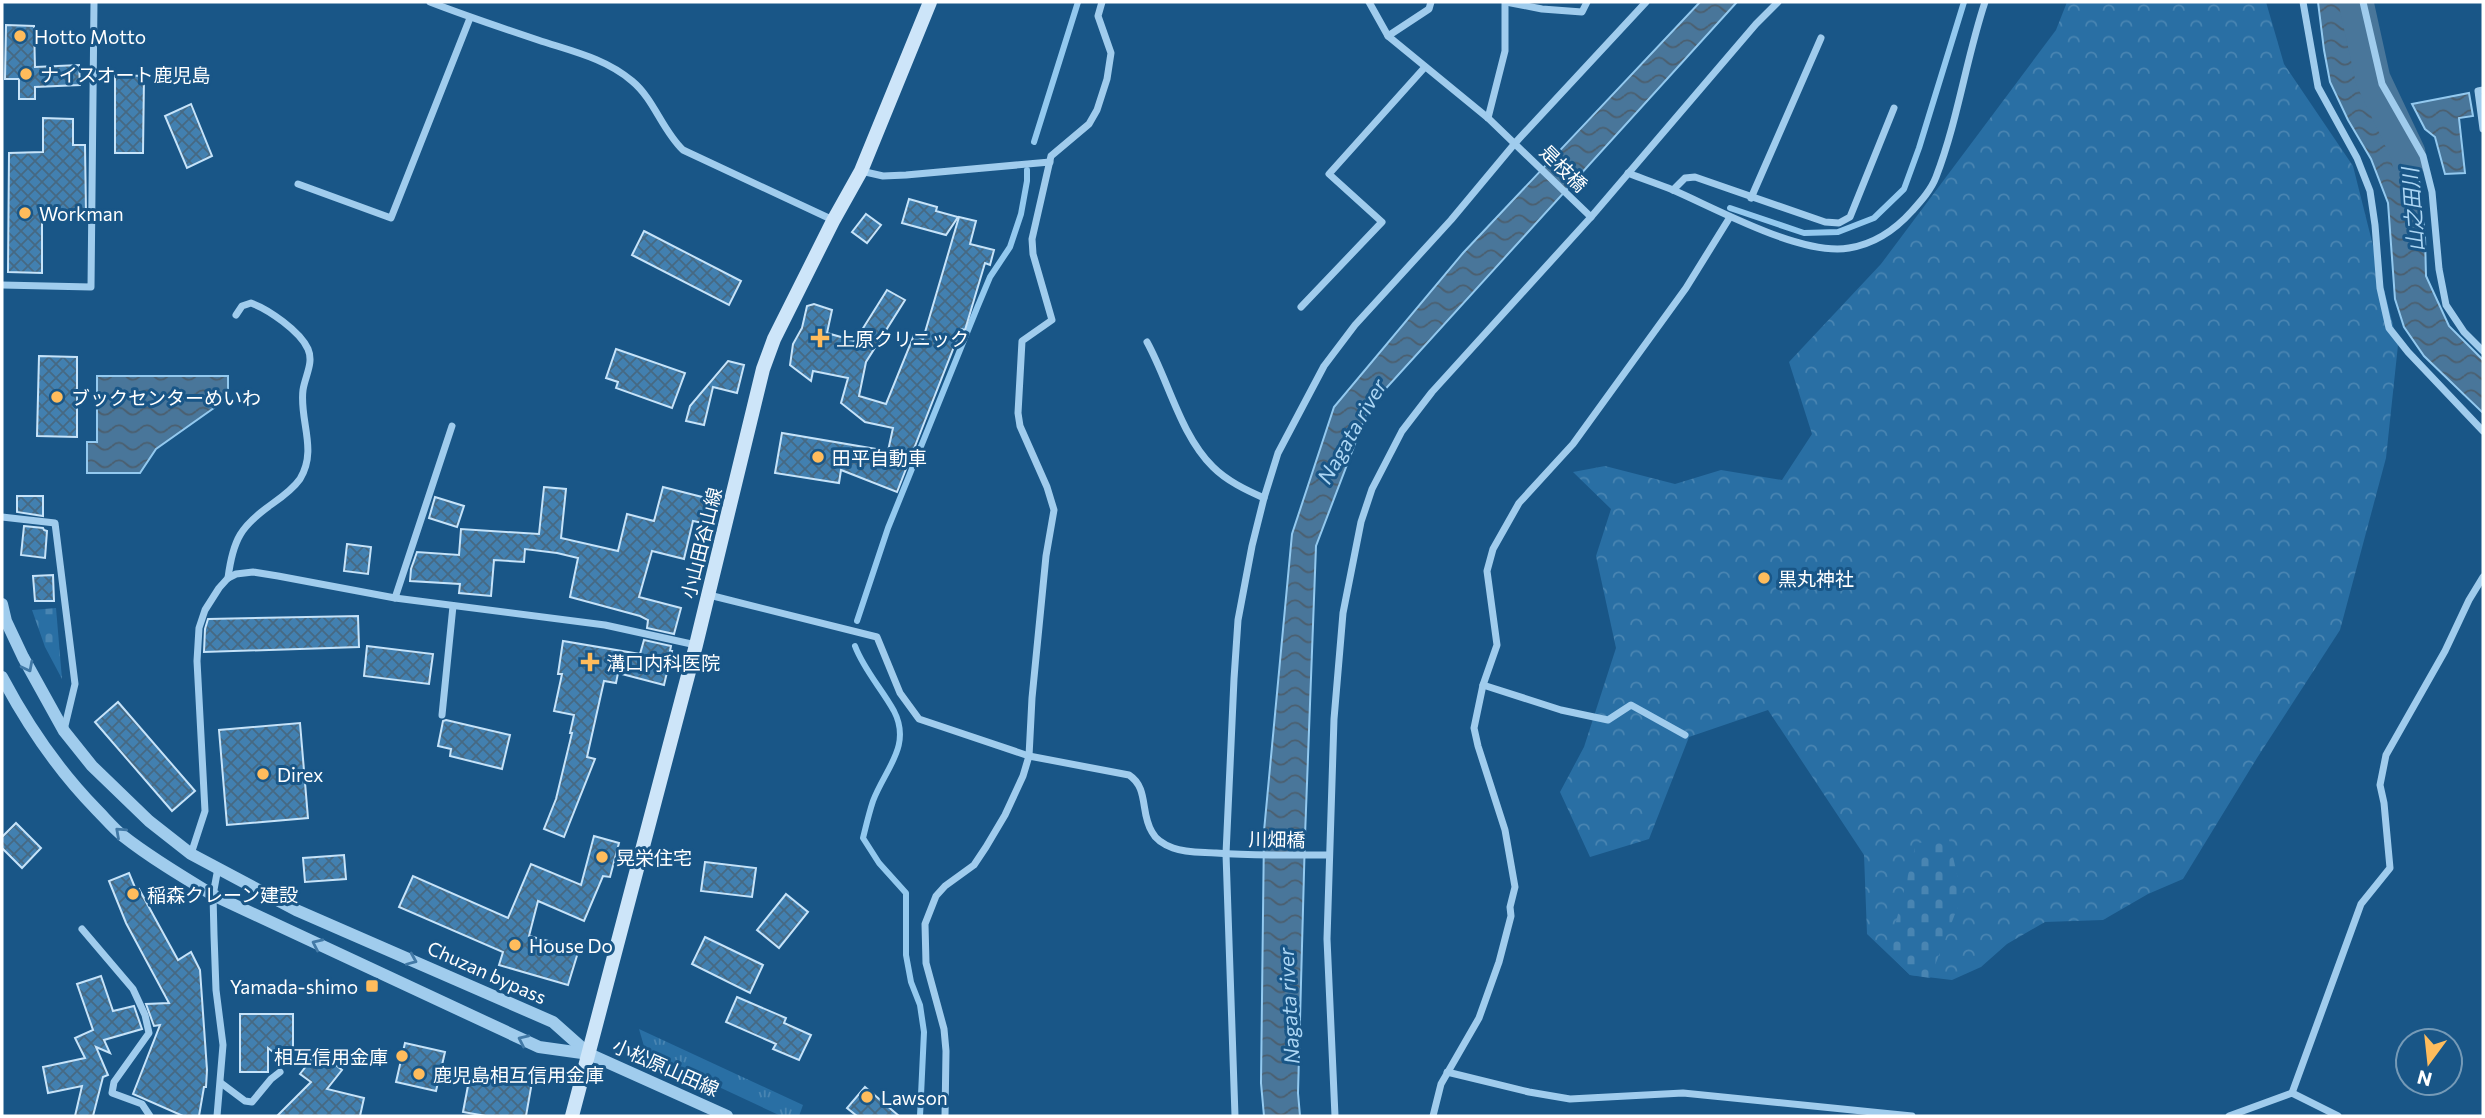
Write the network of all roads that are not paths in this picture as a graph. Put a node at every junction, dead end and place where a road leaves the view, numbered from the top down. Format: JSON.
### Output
{"nodes":[{"id":1,"x":94,"y":2,"type":"edge"},
{"id":2,"x":430,"y":2,"type":"edge"},
{"id":3,"x":930,"y":2,"type":"edge"},
{"id":4,"x":1102,"y":2,"type":"edge"},
{"id":5,"x":1369,"y":2,"type":"edge"},
{"id":6,"x":1431,"y":2,"type":"edge"},
{"id":7,"x":1505,"y":2,"type":"edge"},
{"id":8,"x":1587,"y":2,"type":"edge"},
{"id":9,"x":1646,"y":2,"type":"edge"},
{"id":10,"x":1777,"y":2,"type":"edge"},
{"id":11,"x":1985,"y":2,"type":"edge"},
{"id":12,"x":2303,"y":2,"type":"edge"},
{"id":13,"x":2363,"y":2,"type":"edge"},
{"id":14,"x":470,"y":18,"type":"junction"},
{"id":15,"x":1388,"y":36,"type":"junction"},
{"id":16,"x":1821,"y":38,"type":"dead end"},
{"id":17,"x":1425,"y":67,"type":"junction"},
{"id":18,"x":2483,"y":90,"type":"edge"},
{"id":19,"x":1894,"y":108,"type":"dead end"},
{"id":20,"x":1488,"y":118,"type":"junction"},
{"id":21,"x":2483,"y":129,"type":"edge"},
{"id":22,"x":1516,"y":142,"type":"junction"},
{"id":23,"x":1050,"y":162,"type":"junction"},
{"id":24,"x":861,"y":171,"type":"junction"},
{"id":25,"x":1628,"y":173,"type":"junction"},
{"id":26,"x":298,"y":184,"type":"dead end"},
{"id":27,"x":1673,"y":190,"type":"junction"},
{"id":28,"x":1751,"y":198,"type":"junction"},
{"id":29,"x":1591,"y":217,"type":"junction"},
{"id":30,"x":1730,"y":217,"type":"junction"},
{"id":31,"x":833,"y":220,"type":"junction"},
{"id":32,"x":2,"y":285,"type":"edge"},
{"id":33,"x":1301,"y":307,"type":"dead end"},
{"id":34,"x":236,"y":314,"type":"dead end"},
{"id":35,"x":1147,"y":342,"type":"dead end"},
{"id":36,"x":2483,"y":351,"type":"edge"},
{"id":37,"x":453,"y":426,"type":"dead end"},
{"id":38,"x":2483,"y":431,"type":"edge"},
{"id":39,"x":1264,"y":498,"type":"junction"},
{"id":40,"x":2,"y":517,"type":"edge"},
{"id":41,"x":2483,"y":577,"type":"edge"},
{"id":42,"x":228,"y":578,"type":"junction"},
{"id":43,"x":709,"y":595,"type":"junction"},
{"id":44,"x":395,"y":598,"type":"junction"},
{"id":45,"x":2,"y":604,"type":"edge"},
{"id":46,"x":453,"y":606,"type":"junction"},
{"id":47,"x":4,"y":622,"type":"edge"},
{"id":48,"x":696,"y":645,"type":"junction"},
{"id":49,"x":2,"y":677,"type":"edge"},
{"id":50,"x":1483,"y":685,"type":"junction"},
{"id":51,"x":442,"y":715,"type":"dead end"},
{"id":52,"x":64,"y":731,"type":"junction"},
{"id":53,"x":1685,"y":735,"type":"dead end"},
{"id":54,"x":1029,"y":756,"type":"junction"},
{"id":55,"x":191,"y":854,"type":"junction"},
{"id":56,"x":1226,"y":854,"type":"junction"},
{"id":57,"x":1329,"y":855,"type":"junction"},
{"id":58,"x":218,"y":868,"type":"junction"},
{"id":59,"x":213,"y":895,"type":"junction"},
{"id":60,"x":82,"y":929,"type":"dead end"},
{"id":61,"x":589,"y":1054,"type":"junction"},
{"id":62,"x":280,"y":1072,"type":"dead end"},
{"id":63,"x":1447,"y":1072,"type":"junction"},
{"id":64,"x":221,"y":1083,"type":"junction"},
{"id":65,"x":2292,"y":1093,"type":"junction"},
{"id":66,"x":150,"y":1116,"type":"edge"},
{"id":67,"x":217,"y":1116,"type":"edge"},
{"id":68,"x":572,"y":1116,"type":"edge"},
{"id":69,"x":727,"y":1116,"type":"edge"},
{"id":70,"x":945,"y":1116,"type":"edge"},
{"id":71,"x":1235,"y":1116,"type":"edge"},
{"id":72,"x":1335,"y":1116,"type":"edge"},
{"id":73,"x":1433,"y":1116,"type":"edge"},
{"id":74,"x":1912,"y":1116,"type":"edge"},
{"id":75,"x":2230,"y":1116,"type":"edge"},
{"id":76,"x":2338,"y":1116,"type":"edge"}],
"edges":[{"from":1,"to":32,"type":"street"},
{"from":2,"to":14,"type":"street"},
{"from":3,"to":24,"type":"main road","name":"小山田谷山線"},
{"from":4,"to":23,"type":"street"},
{"from":5,"to":15,"type":"street"},
{"from":6,"to":15,"type":"street"},
{"from":7,"to":8,"type":"street"},
{"from":7,"to":20,"type":"street"},
{"from":9,"to":22,"type":"street"},
{"from":10,"to":25,"type":"street"},
{"from":11,"to":30,"type":"street"},
{"from":12,"to":38,"type":"street"},
{"from":13,"to":36,"type":"street"},
{"from":14,"to":26,"type":"street"},
{"from":14,"to":31,"type":"street"},
{"from":15,"to":17,"type":"street","name":"是枝橋"},
{"from":16,"to":28,"type":"street"},
{"from":17,"to":20,"type":"street","name":"是枝橋"},
{"from":17,"to":33,"type":"street"},
{"from":18,"to":21,"type":"street"},
{"from":19,"to":28,"type":"street"},
{"from":20,"to":22,"type":"street","name":"是枝橋"},
{"from":22,"to":29,"type":"street","name":"是枝橋"},
{"from":22,"to":39,"type":"street"},
{"from":23,"to":24,"type":"street"},
{"from":23,"to":54,"type":"street"},
{"from":24,"to":31,"type":"main road","name":"小山田谷山線"},
{"from":25,"to":27,"type":"street"},
{"from":25,"to":29,"type":"street"},
{"from":27,"to":28,"type":"street"},
{"from":27,"to":30,"type":"street"},
{"from":29,"to":57,"type":"street"},
{"from":30,"to":50,"type":"street"},
{"from":31,"to":43,"type":"main road","name":"小山田谷山線"},
{"from":34,"to":42,"type":"street"},
{"from":35,"to":39,"type":"street"},
{"from":37,"to":44,"type":"street"},
{"from":39,"to":56,"type":"street"},
{"from":40,"to":52,"type":"street"},
{"from":41,"to":65,"type":"street"},
{"from":42,"to":44,"type":"street"},
{"from":42,"to":55,"type":"street"},
{"from":43,"to":48,"type":"main road","name":"小山田谷山線"},
{"from":43,"to":54,"type":"street","name":"川畑橋"},
{"from":44,"to":46,"type":"street"},
{"from":45,"to":47,"type":"street","name":"Chuzan bypass"},
{"from":46,"to":48,"type":"street"},
{"from":46,"to":51,"type":"street"},
{"from":47,"to":52,"type":"street","name":"Chuzan bypass","one_way":true},
{"from":48,"to":61,"type":"main road","name":"小山田谷山線"},
{"from":59,"to":49,"type":"street","one_way":true},
{"from":50,"to":53,"type":"street"},
{"from":50,"to":63,"type":"street"},
{"from":52,"to":55,"type":"street","name":"Chuzan bypass"},
{"from":54,"to":56,"type":"street","name":"川畑橋"},
{"from":54,"to":70,"type":"street"},
{"from":55,"to":58,"type":"street","name":"Chuzan bypass"},
{"from":56,"to":57,"type":"street","name":"川畑橋"},
{"from":56,"to":71,"type":"street"},
{"from":57,"to":72,"type":"street"},
{"from":58,"to":59,"type":"street"},
{"from":58,"to":61,"type":"street","name":"Chuzan bypass","one_way":true},
{"from":61,"to":59,"type":"street","one_way":true},
{"from":59,"to":64,"type":"street"},
{"from":60,"to":66,"type":"street"},
{"from":61,"to":68,"type":"main road","name":"小山田谷山線"},
{"from":61,"to":69,"type":"street","name":"小松原山田線"},
{"from":62,"to":64,"type":"street"},
{"from":63,"to":73,"type":"street"},
{"from":63,"to":74,"type":"street"},
{"from":64,"to":67,"type":"street"},
{"from":65,"to":75,"type":"street"},
{"from":65,"to":76,"type":"street"}]}
